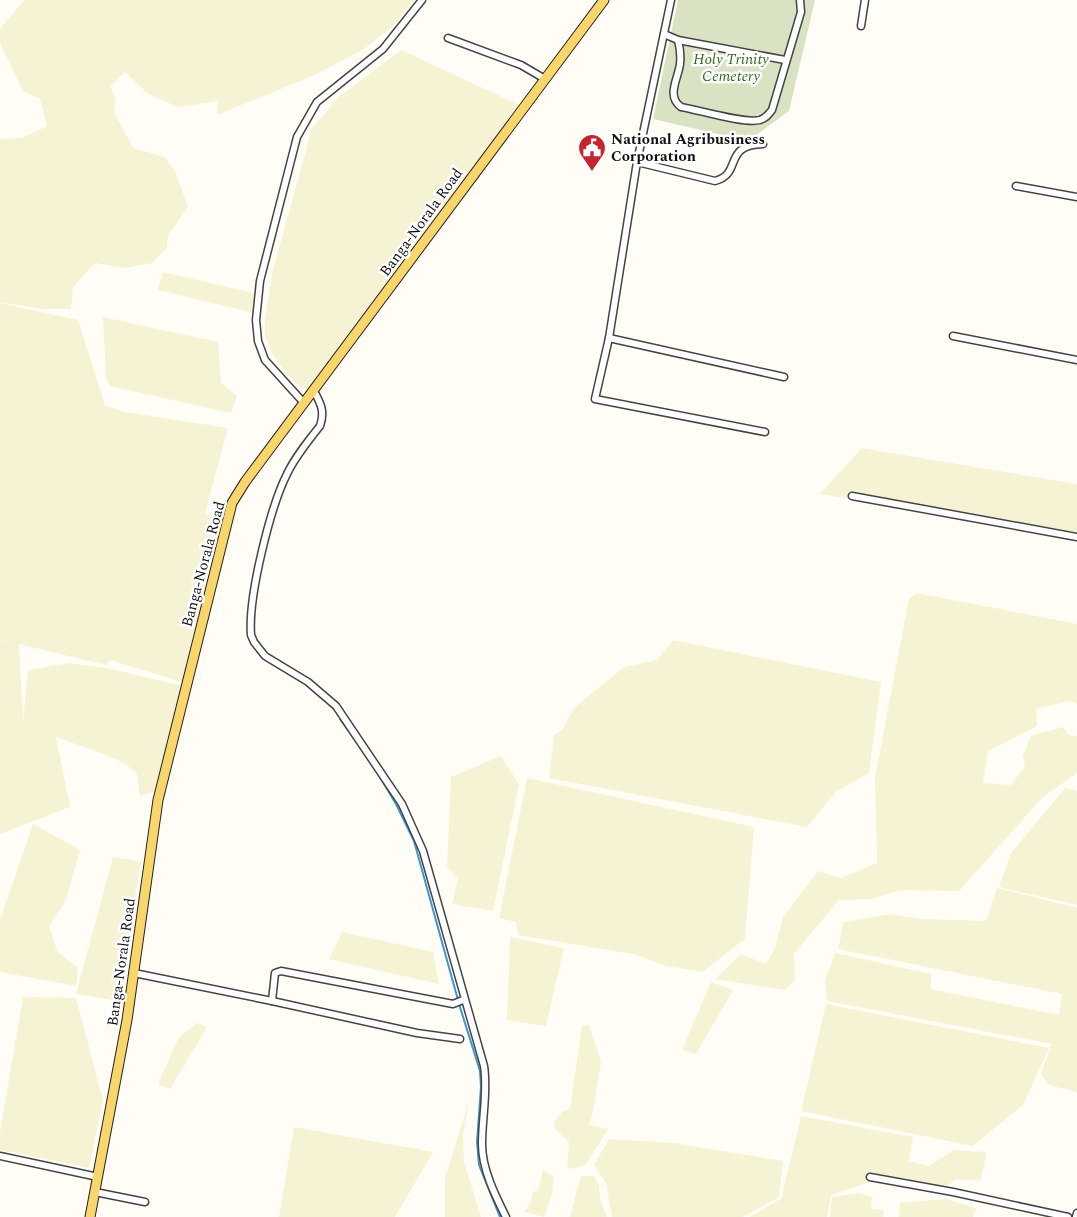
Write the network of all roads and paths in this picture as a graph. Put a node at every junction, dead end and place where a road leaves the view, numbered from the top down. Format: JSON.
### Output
{"nodes":[{"id":1,"x":422,"y":0,"type":"edge"},
{"id":2,"x":604,"y":0,"type":"edge"},
{"id":3,"x":671,"y":0,"type":"edge"},
{"id":4,"x":800,"y":0,"type":"edge"},
{"id":5,"x":865,"y":0,"type":"edge"},
{"id":6,"x":861,"y":26,"type":"dead end"},
{"id":7,"x":664,"y":34,"type":"junction"},
{"id":8,"x":448,"y":38,"type":"dead end"},
{"id":9,"x":678,"y":40,"type":"junction"},
{"id":10,"x":785,"y":60,"type":"junction"},
{"id":11,"x":546,"y":79,"type":"junction"},
{"id":12,"x":763,"y":144,"type":"dead end"},
{"id":13,"x":637,"y":162,"type":"junction"},
{"id":14,"x":1016,"y":186,"type":"dead end"},
{"id":15,"x":1077,"y":197,"type":"edge"},
{"id":16,"x":953,"y":336,"type":"dead end"},
{"id":17,"x":609,"y":338,"type":"junction"},
{"id":18,"x":1077,"y":360,"type":"edge"},
{"id":19,"x":784,"y":377,"type":"dead end"},
{"id":20,"x":314,"y":391,"type":"junction"},
{"id":21,"x":304,"y":403,"type":"junction"},
{"id":22,"x":765,"y":432,"type":"dead end"},
{"id":23,"x":852,"y":496,"type":"dead end"},
{"id":24,"x":1077,"y":537,"type":"edge"},
{"id":25,"x":134,"y":973,"type":"junction"},
{"id":26,"x":464,"y":1000,"type":"junction"},
{"id":27,"x":272,"y":1001,"type":"junction"},
{"id":28,"x":460,"y":1040,"type":"dead end"},
{"id":29,"x":0,"y":1156,"type":"edge"},
{"id":30,"x":870,"y":1176,"type":"dead end"},
{"id":31,"x":98,"y":1177,"type":"junction"},
{"id":32,"x":95,"y":1192,"type":"junction"},
{"id":33,"x":145,"y":1202,"type":"dead end"},
{"id":34,"x":1077,"y":1214,"type":"edge"},
{"id":35,"x":90,"y":1217,"type":"edge"},
{"id":36,"x":506,"y":1217,"type":"edge"},
{"id":37,"x":1068,"y":1217,"type":"edge"},
{"id":38,"x":1076,"y":1217,"type":"edge"}],
"edges":[{"from":1,"to":21,"type":"street"},
{"from":2,"to":11,"type":"main road","name":"Banga-Norala Road"},
{"from":3,"to":7,"type":"street"},
{"from":4,"to":10,"type":"street"},
{"from":5,"to":6,"type":"street"},
{"from":7,"to":9,"type":"street"},
{"from":7,"to":13,"type":"street"},
{"from":8,"to":11,"type":"street"},
{"from":9,"to":10,"type":"street"},
{"from":9,"to":10,"type":"street"},
{"from":11,"to":20,"type":"main road","name":"Banga-Norala Road"},
{"from":12,"to":13,"type":"street"},
{"from":13,"to":17,"type":"street"},
{"from":14,"to":15,"type":"street"},
{"from":16,"to":18,"type":"street"},
{"from":17,"to":19,"type":"street"},
{"from":17,"to":22,"type":"street"},
{"from":20,"to":21,"type":"main road","name":"Banga-Norala Road"},
{"from":20,"to":26,"type":"street"},
{"from":21,"to":25,"type":"main road","name":"Banga-Norala Road"},
{"from":23,"to":24,"type":"street"},
{"from":25,"to":27,"type":"street"},
{"from":25,"to":31,"type":"main road","name":"Banga-Norala Road"},
{"from":26,"to":27,"type":"street"},
{"from":26,"to":36,"type":"street"},
{"from":27,"to":28,"type":"street"},
{"from":29,"to":31,"type":"street"},
{"from":30,"to":37,"type":"street"},
{"from":31,"to":32,"type":"main road","name":"Banga-Norala Road"},
{"from":32,"to":33,"type":"street"},
{"from":32,"to":35,"type":"main road","name":"Banga-Norala Road"},
{"from":34,"to":38,"type":"street"}]}
